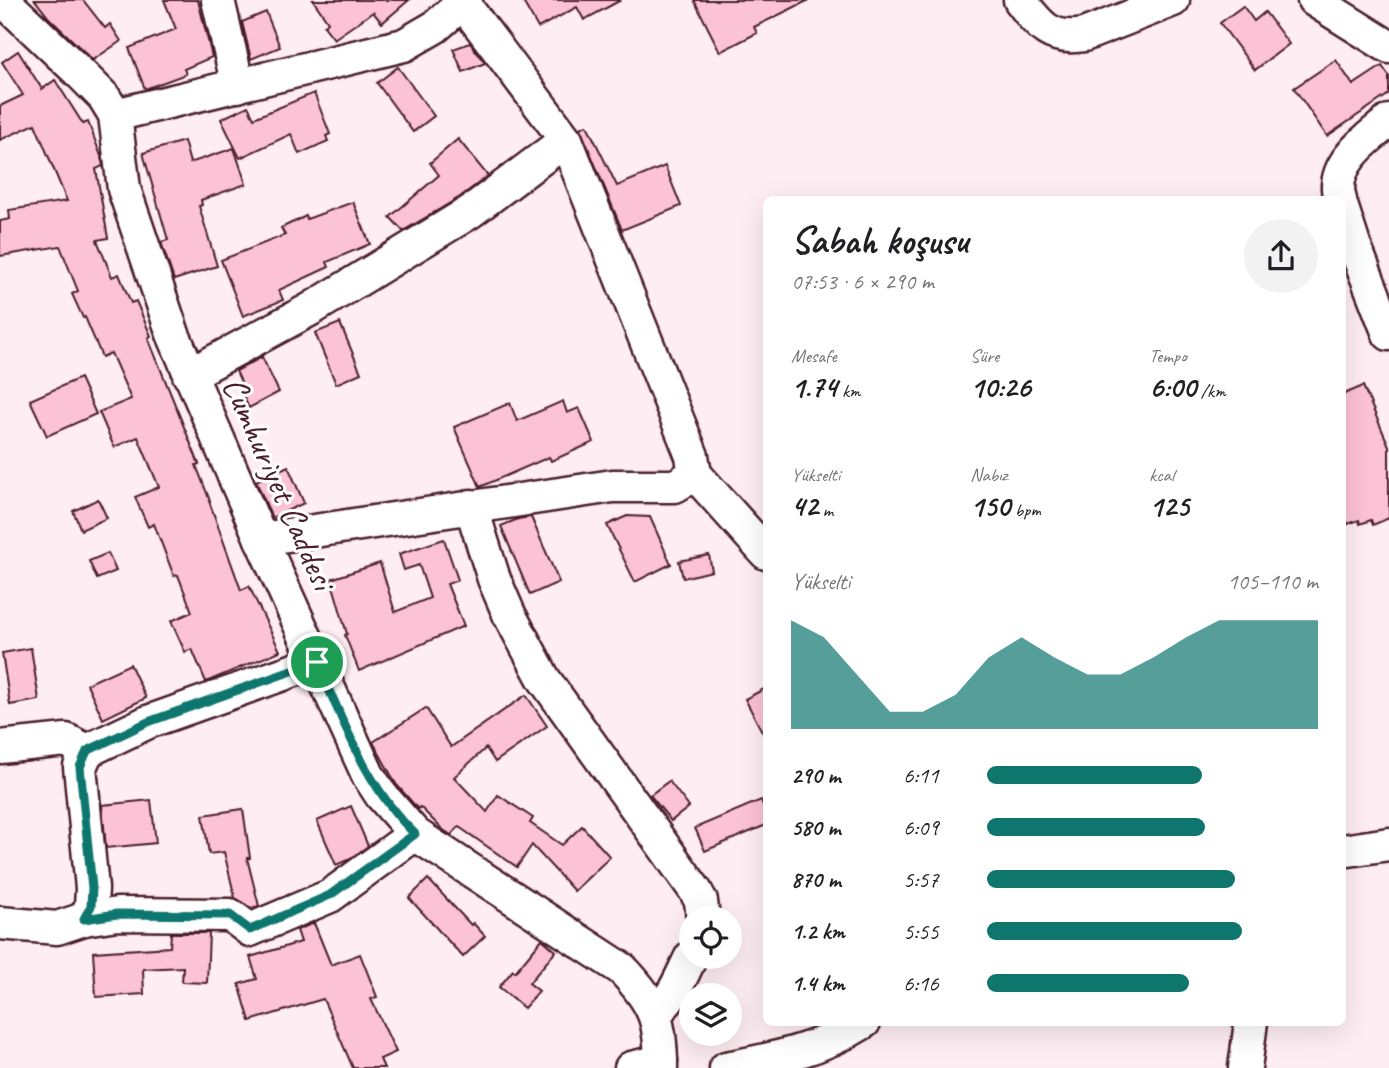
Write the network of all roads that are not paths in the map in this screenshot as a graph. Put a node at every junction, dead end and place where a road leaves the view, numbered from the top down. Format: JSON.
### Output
{"nodes":[{"id":1,"x":2,"y":0,"type":"edge"},
{"id":2,"x":218,"y":0,"type":"edge"},
{"id":3,"x":1020,"y":0,"type":"edge"},
{"id":4,"x":1173,"y":0,"type":"edge"},
{"id":5,"x":1314,"y":0,"type":"edge"},
{"id":6,"x":465,"y":1,"type":"edge"},
{"id":7,"x":1389,"y":47,"type":"edge"},
{"id":8,"x":238,"y":86,"type":"junction"},
{"id":9,"x":115,"y":115,"type":"junction"},
{"id":10,"x":1389,"y":121,"type":"edge"},
{"id":11,"x":566,"y":140,"type":"junction"},
{"id":12,"x":1339,"y":196,"type":"edge"},
{"id":13,"x":1346,"y":220,"type":"edge"},
{"id":14,"x":1389,"y":334,"type":"edge"},
{"id":15,"x":189,"y":375,"type":"junction"},
{"id":16,"x":695,"y":474,"type":"junction"},
{"id":17,"x":471,"y":506,"type":"junction"},
{"id":18,"x":261,"y":540,"type":"junction"},
{"id":19,"x":763,"y":550,"type":"edge"},
{"id":20,"x":317,"y":662,"type":"junction"},
{"id":21,"x":0,"y":747,"type":"edge"},
{"id":22,"x":87,"y":751,"type":"junction"},
{"id":23,"x":415,"y":834,"type":"junction"},
{"id":24,"x":1389,"y":844,"type":"edge"},
{"id":25,"x":1346,"y":849,"type":"edge"},
{"id":26,"x":702,"y":906,"type":"edge"},
{"id":27,"x":84,"y":919,"type":"junction"},
{"id":28,"x":0,"y":923,"type":"edge"},
{"id":29,"x":685,"y":969,"type":"edge"},
{"id":30,"x":654,"y":1013,"type":"junction"},
{"id":31,"x":857,"y":1026,"type":"edge"},
{"id":32,"x":1250,"y":1026,"type":"edge"},
{"id":33,"x":651,"y":1066,"type":"edge"},
{"id":34,"x":726,"y":1068,"type":"edge"},
{"id":35,"x":1245,"y":1068,"type":"edge"}],
"edges":[{"from":1,"to":9,"type":"street"},
{"from":2,"to":8,"type":"street"},
{"from":3,"to":4,"type":"street"},
{"from":5,"to":7,"type":"street"},
{"from":6,"to":8,"type":"street"},
{"from":6,"to":11,"type":"street"},
{"from":8,"to":9,"type":"street"},
{"from":9,"to":15,"type":"street","name":"Cumhuriyet Caddesi"},
{"from":10,"to":12,"type":"street"},
{"from":11,"to":15,"type":"street"},
{"from":11,"to":16,"type":"street"},
{"from":13,"to":14,"type":"street"},
{"from":15,"to":18,"type":"street","name":"Cumhuriyet Caddesi"},
{"from":16,"to":17,"type":"street"},
{"from":16,"to":19,"type":"street"},
{"from":17,"to":18,"type":"street"},
{"from":17,"to":26,"type":"street"},
{"from":18,"to":20,"type":"street","name":"Cumhuriyet Caddesi"},
{"from":20,"to":22,"type":"street"},
{"from":20,"to":23,"type":"street","name":"Cumhuriyet Caddesi"},
{"from":21,"to":22,"type":"street"},
{"from":22,"to":27,"type":"street"},
{"from":23,"to":27,"type":"street"},
{"from":23,"to":30,"type":"street","name":"Cumhuriyet Caddesi"},
{"from":24,"to":25,"type":"street"},
{"from":27,"to":28,"type":"street"},
{"from":29,"to":30,"type":"street"},
{"from":30,"to":33,"type":"street","name":"Cumhuriyet Caddesi"},
{"from":31,"to":34,"type":"street"},
{"from":32,"to":35,"type":"street"}]}
